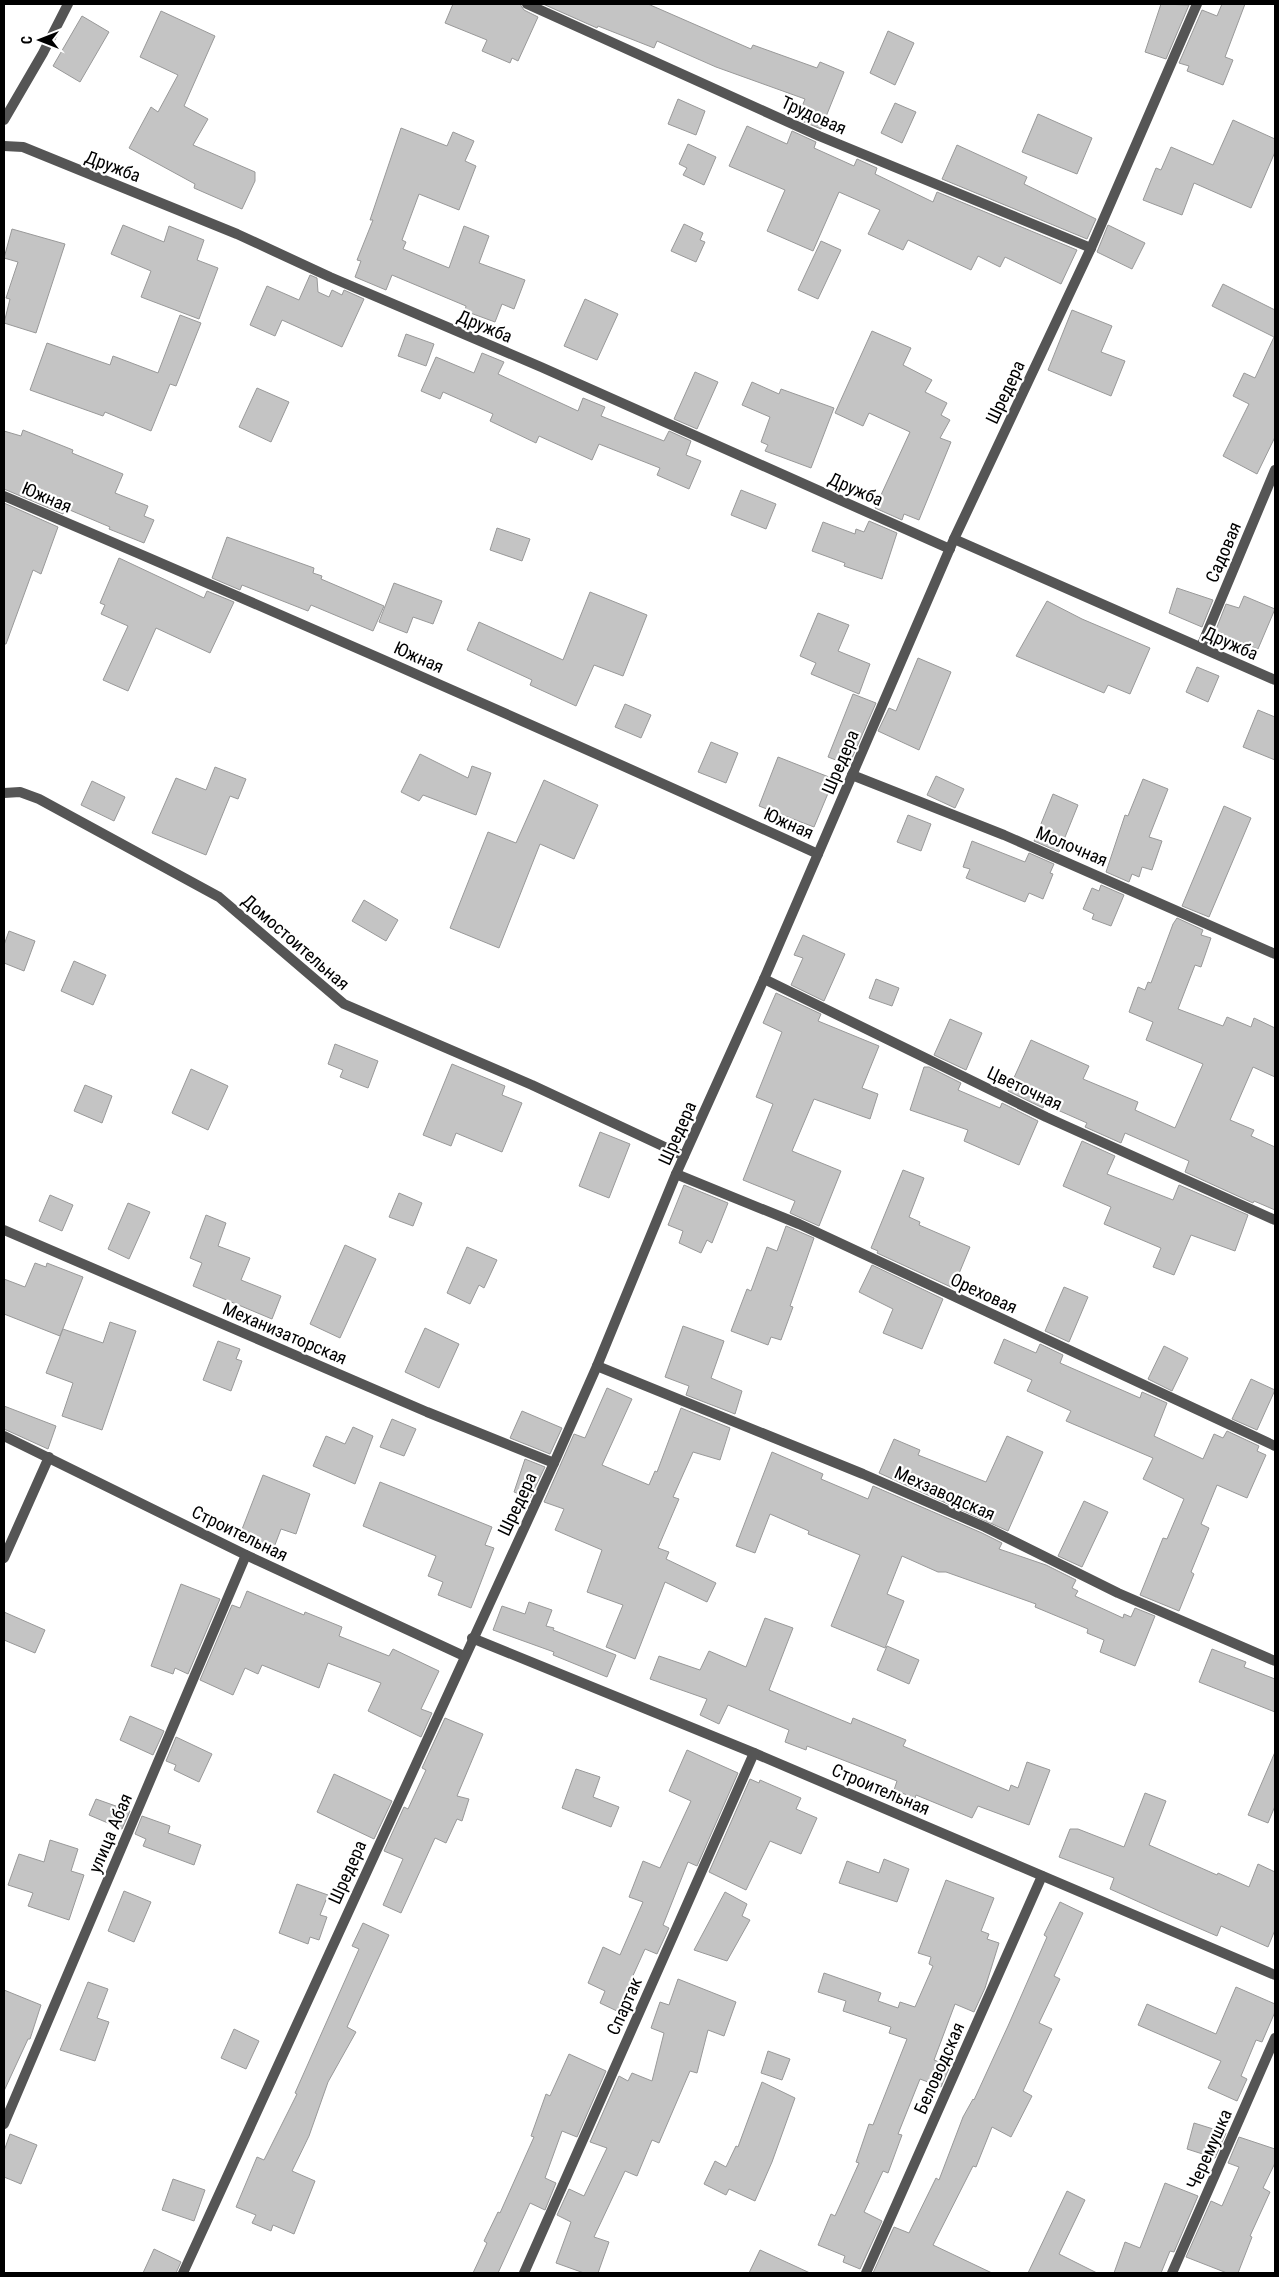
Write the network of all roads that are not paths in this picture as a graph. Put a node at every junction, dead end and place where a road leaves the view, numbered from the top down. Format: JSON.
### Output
{"nodes":[{"id":1,"x":68,"y":4,"type":"edge"},
{"id":2,"x":527,"y":4,"type":"edge"},
{"id":3,"x":1197,"y":4,"type":"edge"},
{"id":4,"x":4,"y":120,"type":"edge"},
{"id":5,"x":4,"y":146,"type":"edge"},
{"id":6,"x":1091,"y":248,"type":"junction"},
{"id":7,"x":1275,"y":470,"type":"edge"},
{"id":8,"x":4,"y":496,"type":"edge"},
{"id":9,"x":952,"y":544,"type":"junction"},
{"id":10,"x":1201,"y":647,"type":"junction"},
{"id":11,"x":1275,"y":680,"type":"edge"},
{"id":12,"x":852,"y":775,"type":"junction"},
{"id":13,"x":4,"y":792,"type":"edge"},
{"id":14,"x":818,"y":854,"type":"junction"},
{"id":15,"x":1275,"y":954,"type":"edge"},
{"id":16,"x":764,"y":979,"type":"junction"},
{"id":17,"x":684,"y":1156,"type":"junction"},
{"id":18,"x":676,"y":1174,"type":"junction"},
{"id":19,"x":1275,"y":1220,"type":"edge"},
{"id":20,"x":4,"y":1230,"type":"edge"},
{"id":21,"x":597,"y":1366,"type":"junction"},
{"id":22,"x":4,"y":1436,"type":"edge"},
{"id":23,"x":1275,"y":1446,"type":"edge"},
{"id":24,"x":49,"y":1457,"type":"junction"},
{"id":25,"x":554,"y":1463,"type":"junction"},
{"id":26,"x":246,"y":1555,"type":"junction"},
{"id":27,"x":4,"y":1558,"type":"edge"},
{"id":28,"x":472,"y":1638,"type":"junction"},
{"id":29,"x":464,"y":1656,"type":"junction"},
{"id":30,"x":1275,"y":1661,"type":"edge"},
{"id":31,"x":754,"y":1753,"type":"junction"},
{"id":32,"x":1042,"y":1876,"type":"junction"},
{"id":33,"x":1275,"y":1975,"type":"edge"},
{"id":34,"x":1275,"y":2038,"type":"edge"},
{"id":35,"x":4,"y":2124,"type":"edge"},
{"id":36,"x":183,"y":2273,"type":"edge"},
{"id":37,"x":524,"y":2273,"type":"edge"},
{"id":38,"x":866,"y":2273,"type":"edge"},
{"id":39,"x":1172,"y":2273,"type":"edge"}],
"edges":[{"from":1,"to":4,"type":"street"},
{"from":2,"to":6,"type":"street","name":"Трудовая"},
{"from":3,"to":6,"type":"street","name":"Шредера"},
{"from":5,"to":9,"type":"street","name":"Дружба"},
{"from":6,"to":9,"type":"street","name":"Шредера"},
{"from":7,"to":10,"type":"street","name":"Садовая"},
{"from":8,"to":14,"type":"street","name":"Южная"},
{"from":9,"to":10,"type":"street","name":"Дружба"},
{"from":9,"to":12,"type":"street","name":"Шредера"},
{"from":10,"to":11,"type":"street","name":"Дружба"},
{"from":12,"to":14,"type":"street","name":"Шредера"},
{"from":12,"to":15,"type":"street","name":"Молочная"},
{"from":13,"to":17,"type":"street","name":"Домостоительная"},
{"from":14,"to":16,"type":"street","name":"Шредера"},
{"from":16,"to":17,"type":"street","name":"Шредера"},
{"from":16,"to":19,"type":"street","name":"Цветочная"},
{"from":17,"to":18,"type":"street","name":"Шредера"},
{"from":18,"to":21,"type":"street","name":"Шредера"},
{"from":18,"to":23,"type":"street","name":"Ореховая"},
{"from":20,"to":25,"type":"street","name":"Механизаторская"},
{"from":21,"to":25,"type":"street","name":"Шредера"},
{"from":21,"to":30,"type":"street","name":"Мехзаводская"},
{"from":22,"to":24,"type":"street","name":"Строительная"},
{"from":24,"to":26,"type":"street","name":"Строительная"},
{"from":24,"to":27,"type":"street"},
{"from":25,"to":28,"type":"street","name":"Шредера"},
{"from":26,"to":29,"type":"street","name":"Строительная"},
{"from":26,"to":35,"type":"street","name":"улица Абая"},
{"from":28,"to":29,"type":"street","name":"Шредера"},
{"from":28,"to":31,"type":"street","name":"Строительная"},
{"from":29,"to":36,"type":"street","name":"Шредера"},
{"from":31,"to":32,"type":"street","name":"Строительная"},
{"from":31,"to":37,"type":"street","name":"Спартак"},
{"from":32,"to":33,"type":"street","name":"Строительная"},
{"from":32,"to":38,"type":"street","name":"Беловодская"},
{"from":34,"to":39,"type":"street","name":"Черемушка"}]}
